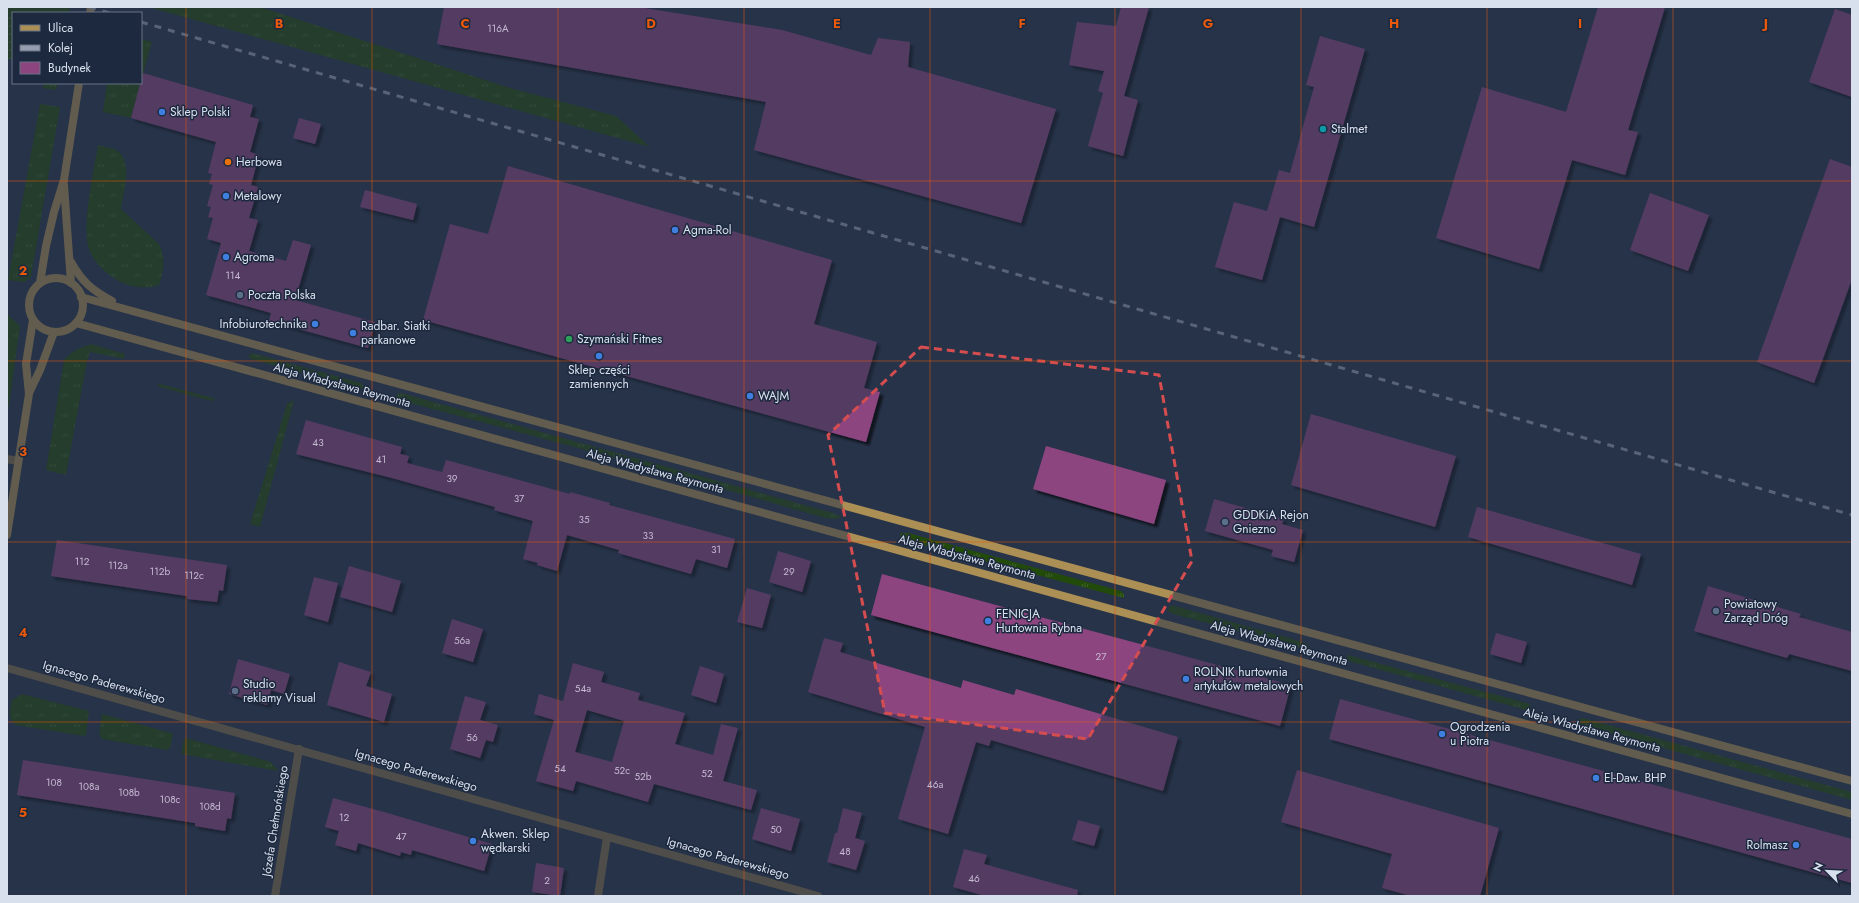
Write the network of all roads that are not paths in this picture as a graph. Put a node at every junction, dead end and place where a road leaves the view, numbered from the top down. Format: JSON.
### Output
{"nodes":[{"id":1,"x":79,"y":84,"type":"edge"},
{"id":2,"x":64,"y":180,"type":"junction"},
{"id":3,"x":69,"y":259,"type":"junction"},
{"id":4,"x":71,"y":283,"type":"junction"},
{"id":5,"x":40,"y":284,"type":"junction"},
{"id":6,"x":81,"y":297,"type":"junction"},
{"id":7,"x":123,"y":308,"type":"junction"},
{"id":8,"x":33,"y":320,"type":"junction"},
{"id":9,"x":76,"y":323,"type":"junction"},
{"id":10,"x":54,"y":332,"type":"junction"},
{"id":11,"x":29,"y":394,"type":"junction"},
{"id":12,"x":7,"y":459,"type":"edge"},
{"id":13,"x":18,"y":461,"type":"junction"},
{"id":14,"x":7,"y":535,"type":"edge"},
{"id":15,"x":7,"y":668,"type":"edge"},
{"id":16,"x":299,"y":749,"type":"junction"},
{"id":17,"x":1852,"y":781,"type":"edge"},
{"id":18,"x":1852,"y":814,"type":"edge"},
{"id":19,"x":607,"y":836,"type":"junction"},
{"id":20,"x":275,"y":896,"type":"edge"},
{"id":21,"x":598,"y":896,"type":"edge"},
{"id":22,"x":818,"y":896,"type":"edge"}],
"edges":[{"from":1,"to":2,"type":"street"},
{"from":2,"to":3,"type":"street"},
{"from":2,"to":5,"type":"street"},
{"from":3,"to":4,"type":"street"},
{"from":3,"to":7,"type":"street"},
{"from":4,"to":5,"type":"street"},
{"from":4,"to":6,"type":"street"},
{"from":5,"to":8,"type":"street"},
{"from":6,"to":7,"type":"street","name":"Aleja Władysława Reymonta"},
{"from":6,"to":9,"type":"street"},
{"from":7,"to":17,"type":"street","name":"Aleja Władysława Reymonta"},
{"from":8,"to":10,"type":"street"},
{"from":8,"to":11,"type":"street"},
{"from":9,"to":10,"type":"street"},
{"from":9,"to":18,"type":"street","name":"Aleja Władysława Reymonta"},
{"from":10,"to":11,"type":"street"},
{"from":11,"to":13,"type":"street"},
{"from":12,"to":13,"type":"street"},
{"from":13,"to":14,"type":"street"},
{"from":15,"to":16,"type":"street","name":"Ignacego Paderewskiego"},
{"from":16,"to":19,"type":"street","name":"Ignacego Paderewskiego"},
{"from":16,"to":20,"type":"street","name":"Józefa Chełmońskiego"},
{"from":19,"to":21,"type":"street"},
{"from":19,"to":22,"type":"street","name":"Ignacego Paderewskiego"}]}
